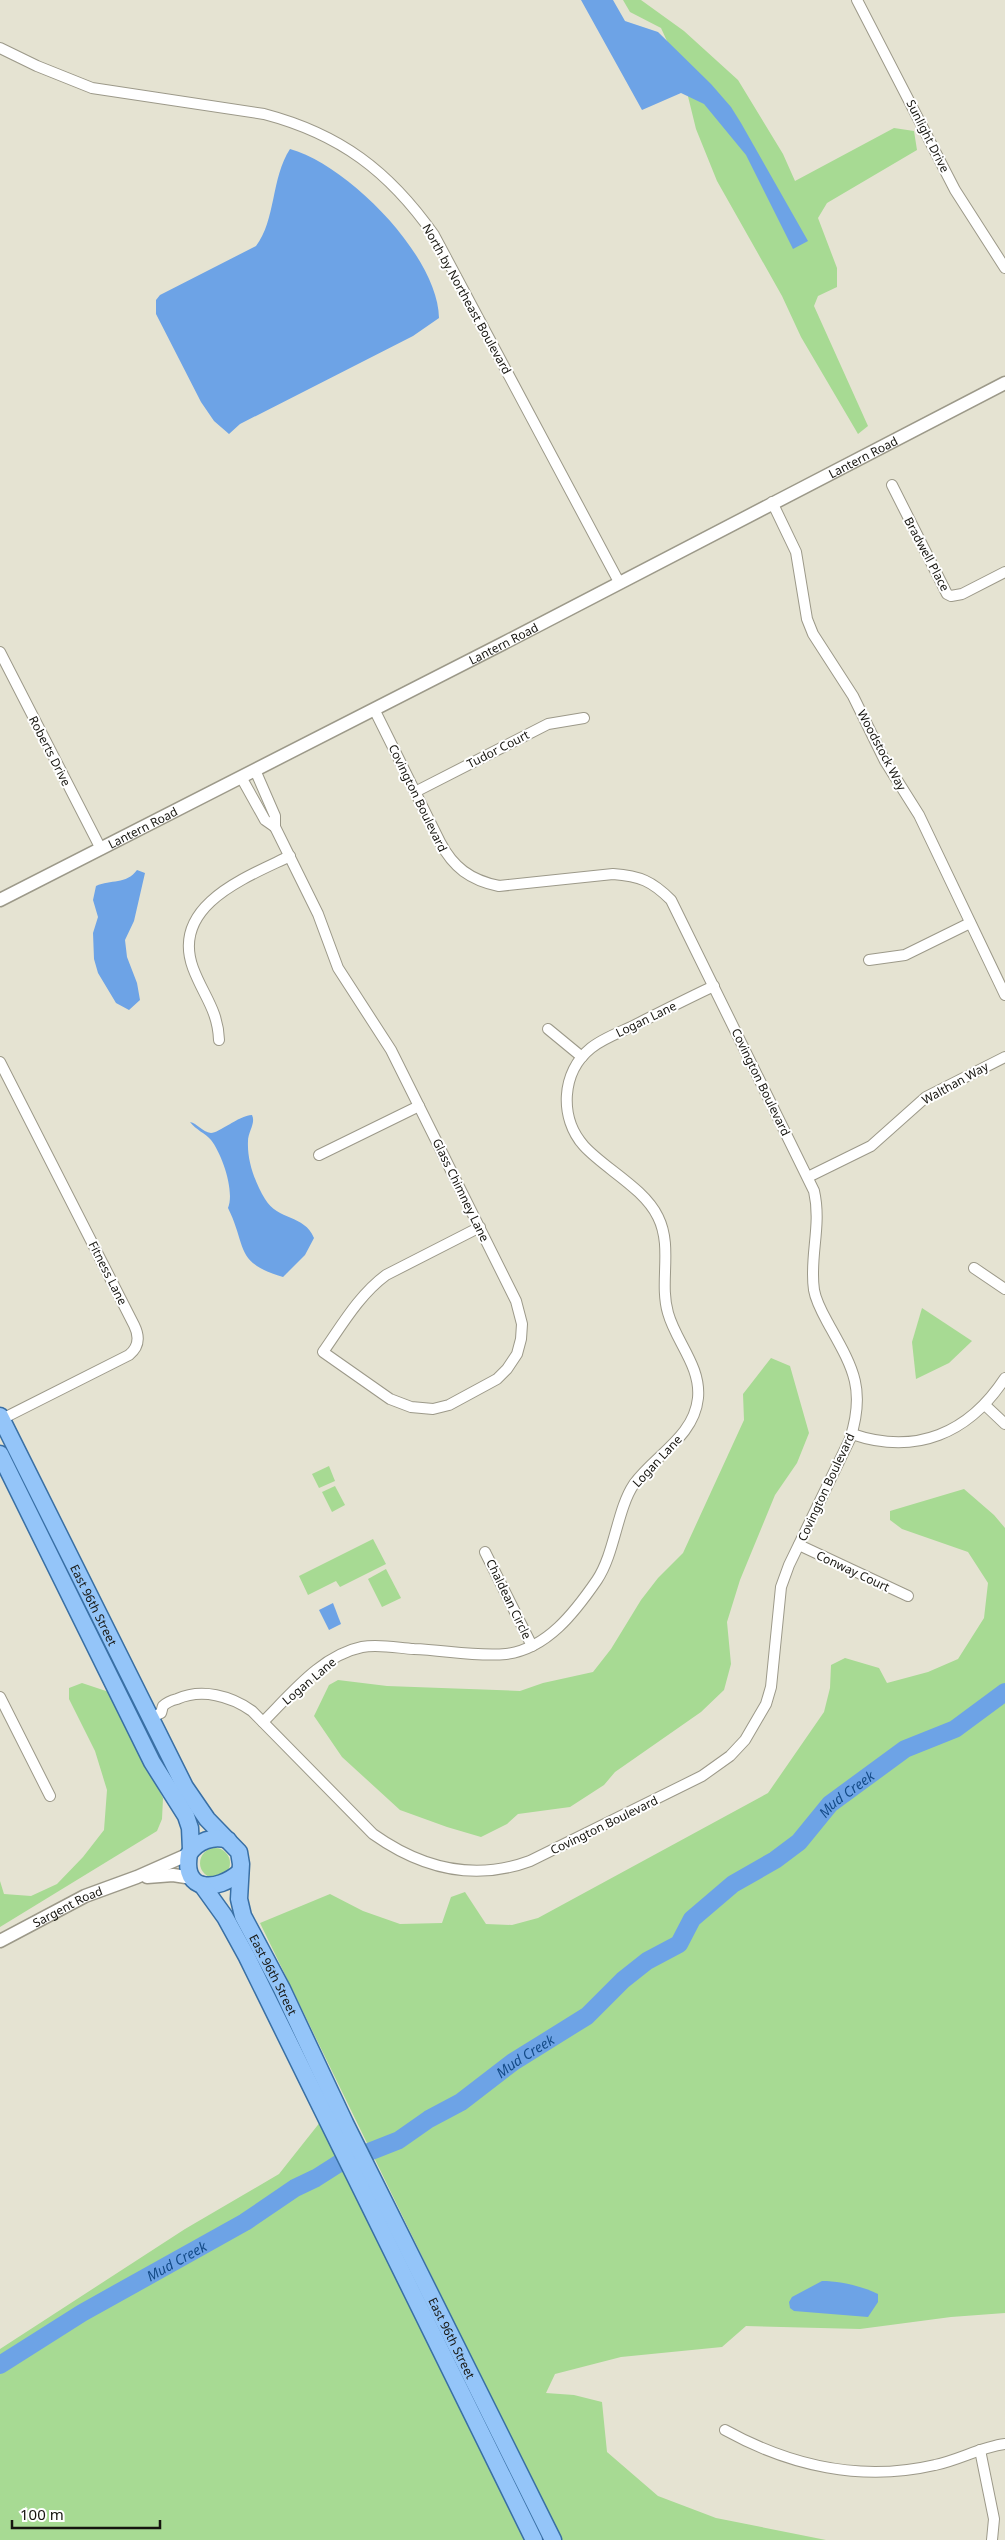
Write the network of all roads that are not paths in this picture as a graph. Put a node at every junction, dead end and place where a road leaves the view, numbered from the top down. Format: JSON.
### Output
{"nodes":[{"id":1,"x":857,"y":0,"type":"edge"},
{"id":2,"x":0,"y":48,"type":"edge"},
{"id":3,"x":1005,"y":268,"type":"edge"},
{"id":4,"x":1005,"y":383,"type":"edge"},
{"id":5,"x":892,"y":485,"type":"dead end"},
{"id":6,"x":772,"y":502,"type":"junction"},
{"id":7,"x":1005,"y":572,"type":"edge"},
{"id":8,"x":619,"y":582,"type":"junction"},
{"id":9,"x":0,"y":652,"type":"edge"},
{"id":10,"x":374,"y":709,"type":"junction"},
{"id":11,"x":584,"y":718,"type":"dead end"},
{"id":12,"x":255,"y":770,"type":"junction"},
{"id":13,"x":241,"y":777,"type":"junction"},
{"id":14,"x":415,"y":792,"type":"junction"},
{"id":15,"x":275,"y":827,"type":"junction"},
{"id":16,"x":101,"y":849,"type":"junction"},
{"id":17,"x":290,"y":856,"type":"junction"},
{"id":18,"x":0,"y":900,"type":"edge"},
{"id":19,"x":970,"y":923,"type":"junction"},
{"id":20,"x":869,"y":960,"type":"dead end"},
{"id":21,"x":714,"y":986,"type":"junction"},
{"id":22,"x":1005,"y":995,"type":"edge"},
{"id":23,"x":548,"y":1029,"type":"dead end"},
{"id":24,"x":219,"y":1040,"type":"dead end"},
{"id":25,"x":582,"y":1057,"type":"junction"},
{"id":26,"x":1005,"y":1057,"type":"edge"},
{"id":27,"x":0,"y":1062,"type":"edge"},
{"id":28,"x":420,"y":1106,"type":"junction"},
{"id":29,"x":319,"y":1155,"type":"dead end"},
{"id":30,"x":808,"y":1177,"type":"junction"},
{"id":31,"x":480,"y":1227,"type":"junction"},
{"id":32,"x":974,"y":1268,"type":"dead end"},
{"id":33,"x":1005,"y":1289,"type":"edge"},
{"id":34,"x":1005,"y":1378,"type":"edge"},
{"id":35,"x":986,"y":1405,"type":"junction"},
{"id":36,"x":0,"y":1418,"type":"edge"},
{"id":37,"x":1005,"y":1424,"type":"edge"},
{"id":38,"x":852,"y":1434,"type":"junction"},
{"id":39,"x":0,"y":1454,"type":"edge"},
{"id":40,"x":799,"y":1545,"type":"junction"},
{"id":41,"x":485,"y":1552,"type":"dead end"},
{"id":42,"x":908,"y":1596,"type":"dead end"},
{"id":43,"x":532,"y":1646,"type":"junction"},
{"id":44,"x":96,"y":1651,"type":"junction"},
{"id":45,"x":0,"y":1697,"type":"edge"},
{"id":46,"x":156,"y":1712,"type":"junction"},
{"id":47,"x":263,"y":1722,"type":"junction"},
{"id":48,"x":50,"y":1796,"type":"dead end"},
{"id":49,"x":228,"y":1840,"type":"junction"},
{"id":50,"x":190,"y":1852,"type":"junction"},
{"id":51,"x":240,"y":1872,"type":"junction"},
{"id":52,"x":137,"y":1877,"type":"junction"},
{"id":53,"x":197,"y":1882,"type":"junction"},
{"id":54,"x":0,"y":1941,"type":"edge"},
{"id":55,"x":339,"y":2126,"type":"junction"},
{"id":56,"x":370,"y":2189,"type":"junction"},
{"id":57,"x":726,"y":2430,"type":"dead end"},
{"id":58,"x":1005,"y":2444,"type":"edge"},
{"id":59,"x":980,"y":2450,"type":"junction"},
{"id":60,"x":534,"y":2540,"type":"edge"},
{"id":61,"x":553,"y":2540,"type":"edge"},
{"id":62,"x":992,"y":2540,"type":"edge"}],
"edges":[{"from":1,"to":3,"type":"street","name":"Sunlight Drive"},
{"from":2,"to":8,"type":"street","name":"North by Northeast Boulevard"},
{"from":4,"to":6,"type":"street","name":"Lantern Road"},
{"from":5,"to":7,"type":"street","name":"Bradwell Place"},
{"from":6,"to":8,"type":"street","name":"Lantern Road"},
{"from":6,"to":19,"type":"street","name":"Woodstock Way"},
{"from":8,"to":10,"type":"street","name":"Lantern Road"},
{"from":9,"to":16,"type":"street","name":"Roberts Drive"},
{"from":10,"to":12,"type":"street","name":"Lantern Road"},
{"from":10,"to":14,"type":"street","name":"Covington Boulevard"},
{"from":11,"to":14,"type":"street","name":"Tudor Court"},
{"from":12,"to":13,"type":"street","name":"Lantern Road"},
{"from":12,"to":15,"type":"street","name":"Glass Chimney Lane"},
{"from":13,"to":15,"type":"street","name":"Glass Chimney Lane"},
{"from":13,"to":16,"type":"street","name":"Lantern Road"},
{"from":14,"to":21,"type":"street","name":"Covington Boulevard"},
{"from":15,"to":17,"type":"street","name":"Glass Chimney Lane"},
{"from":16,"to":18,"type":"street","name":"Lantern Road"},
{"from":17,"to":24,"type":"street"},
{"from":17,"to":28,"type":"street","name":"Glass Chimney Lane"},
{"from":19,"to":20,"type":"street"},
{"from":19,"to":22,"type":"street","name":"Woodstock Way"},
{"from":21,"to":25,"type":"street","name":"Logan Lane"},
{"from":21,"to":30,"type":"street","name":"Covington Boulevard"},
{"from":23,"to":25,"type":"street"},
{"from":25,"to":43,"type":"street","name":"Logan Lane"},
{"from":26,"to":30,"type":"street","name":"Walthan Way"},
{"from":27,"to":36,"type":"street","name":"Fitness Lane"},
{"from":28,"to":29,"type":"street"},
{"from":28,"to":31,"type":"street","name":"Glass Chimney Lane"},
{"from":30,"to":38,"type":"street","name":"Covington Boulevard"},
{"from":31,"to":31,"type":"street","name":"Glass Chimney Lane"},
{"from":32,"to":33,"type":"street"},
{"from":34,"to":35,"type":"street"},
{"from":35,"to":37,"type":"street"},
{"from":35,"to":38,"type":"street"},
{"from":36,"to":46,"type":"main road","name":"East 96th Street"},
{"from":38,"to":40,"type":"street","name":"Covington Boulevard"},
{"from":39,"to":44,"type":"main road","name":"East 96th Street"},
{"from":40,"to":42,"type":"street","name":"Conway Court"},
{"from":40,"to":47,"type":"street","name":"Covington Boulevard"},
{"from":41,"to":43,"type":"street","name":"Chaldean Circle"},
{"from":43,"to":47,"type":"street","name":"Logan Lane"},
{"from":44,"to":46,"type":"main road"},
{"from":44,"to":50,"type":"main road","name":"East 96th Street"},
{"from":45,"to":48,"type":"street"},
{"from":46,"to":47,"type":"street","name":"Covington Boulevard"},
{"from":46,"to":49,"type":"main road","name":"East 96th Street"},
{"from":49,"to":50,"type":"main road"},
{"from":49,"to":51,"type":"main road","name":"East 96th Street"},
{"from":50,"to":52,"type":"street","name":"Sargent Road"},
{"from":50,"to":53,"type":"main road","name":"East 96th Street"},
{"from":51,"to":53,"type":"main road"},
{"from":51,"to":55,"type":"main road","name":"East 96th Street"},
{"from":52,"to":53,"type":"street","name":"Sargent Road"},
{"from":52,"to":54,"type":"street","name":"Sargent Road"},
{"from":53,"to":55,"type":"main road","name":"East 96th Street"},
{"from":55,"to":56,"type":"main road","name":"East 96th Street"},
{"from":56,"to":60,"type":"main road","name":"East 96th Street"},
{"from":56,"to":61,"type":"main road","name":"East 96th Street"},
{"from":57,"to":59,"type":"street"},
{"from":58,"to":59,"type":"street"},
{"from":59,"to":62,"type":"street"}]}
